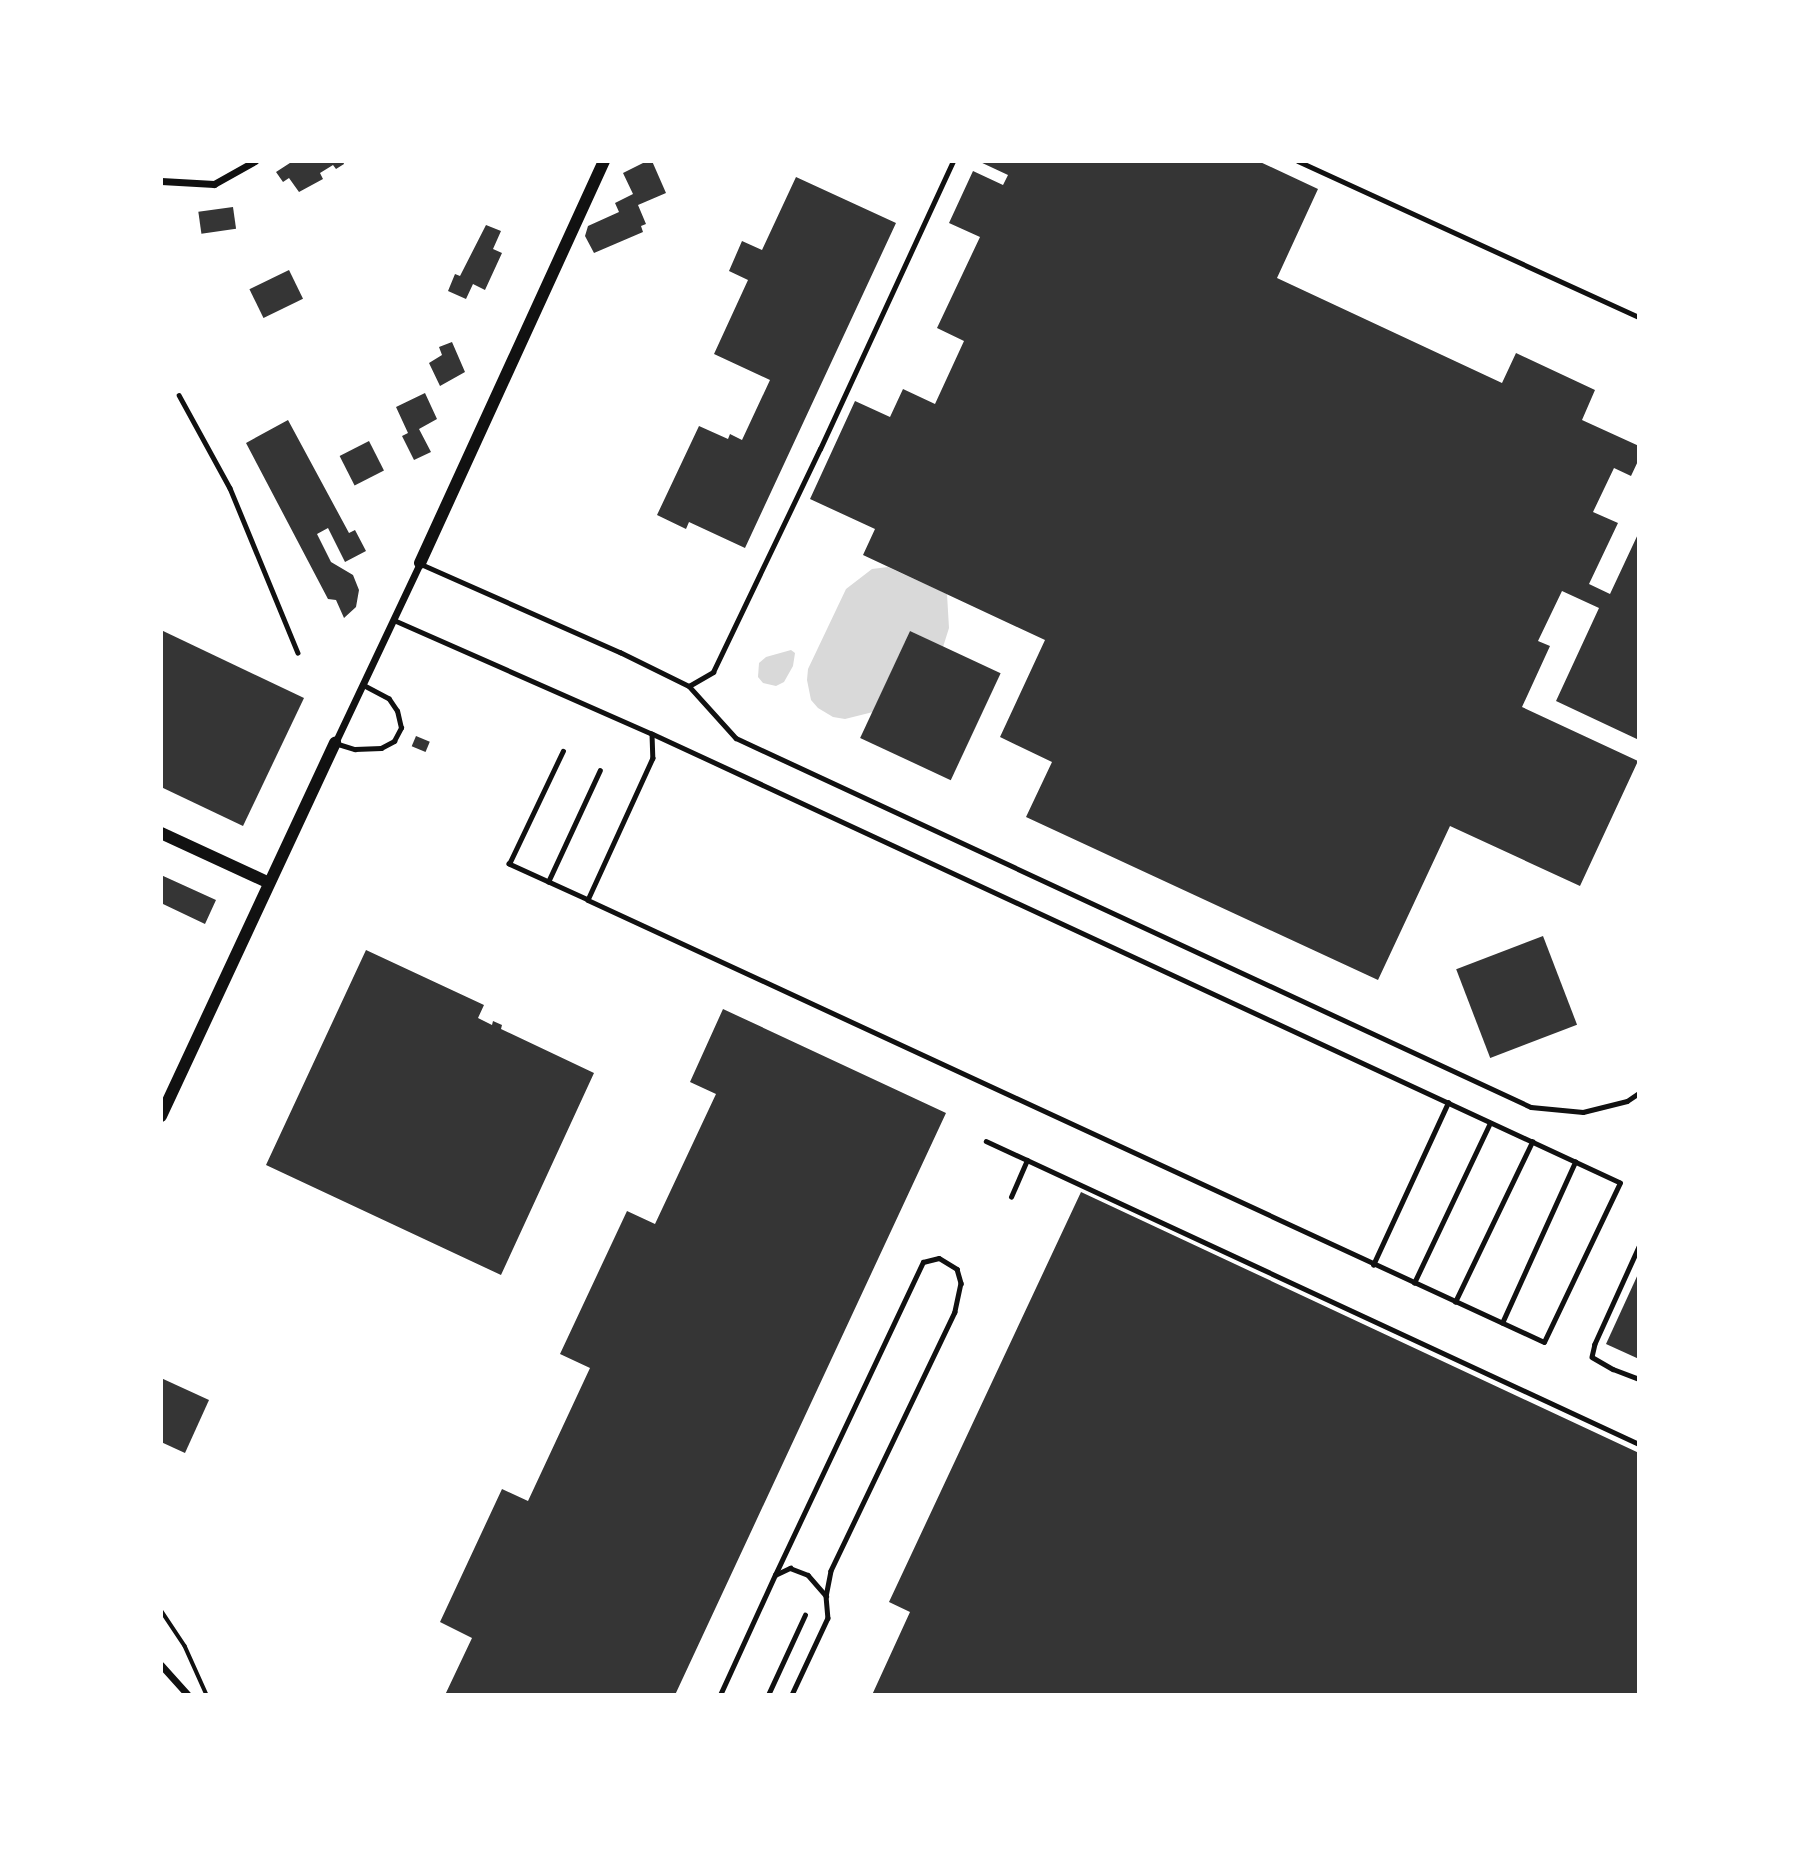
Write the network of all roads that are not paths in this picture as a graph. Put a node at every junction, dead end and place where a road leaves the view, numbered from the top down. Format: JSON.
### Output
{"nodes":[{"id":1,"x":255,"y":161,"type":"edge"},
{"id":2,"x":604,"y":161,"type":"edge"},
{"id":3,"x":953,"y":161,"type":"edge"},
{"id":4,"x":1298,"y":161,"type":"edge"},
{"id":5,"x":161,"y":181,"type":"edge"},
{"id":6,"x":1639,"y":317,"type":"edge"},
{"id":7,"x":179,"y":395,"type":"dead end"},
{"id":8,"x":420,"y":563,"type":"junction"},
{"id":9,"x":393,"y":619,"type":"junction"},
{"id":10,"x":298,"y":653,"type":"dead end"},
{"id":11,"x":362,"y":684,"type":"junction"},
{"id":12,"x":689,"y":686,"type":"junction"},
{"id":13,"x":652,"y":734,"type":"junction"},
{"id":14,"x":335,"y":743,"type":"junction"},
{"id":15,"x":563,"y":751,"type":"dead end"},
{"id":16,"x":600,"y":770,"type":"dead end"},
{"id":17,"x":161,"y":833,"type":"edge"},
{"id":18,"x":548,"y":882,"type":"junction"},
{"id":19,"x":268,"y":883,"type":"junction"},
{"id":20,"x":588,"y":900,"type":"junction"},
{"id":21,"x":1639,"y":1093,"type":"edge"},
{"id":22,"x":1448,"y":1103,"type":"junction"},
{"id":23,"x":161,"y":1116,"type":"edge"},
{"id":24,"x":1490,"y":1123,"type":"junction"},
{"id":25,"x":986,"y":1141,"type":"dead end"},
{"id":26,"x":1532,"y":1142,"type":"junction"},
{"id":27,"x":1027,"y":1160,"type":"junction"},
{"id":28,"x":1575,"y":1162,"type":"junction"},
{"id":29,"x":1011,"y":1197,"type":"dead end"},
{"id":30,"x":1639,"y":1247,"type":"edge"},
{"id":31,"x":1373,"y":1265,"type":"junction"},
{"id":32,"x":1414,"y":1283,"type":"junction"},
{"id":33,"x":1455,"y":1302,"type":"junction"},
{"id":34,"x":1502,"y":1323,"type":"junction"},
{"id":35,"x":1639,"y":1379,"type":"edge"},
{"id":36,"x":1639,"y":1444,"type":"edge"},
{"id":37,"x":775,"y":1575,"type":"junction"},
{"id":38,"x":826,"y":1596,"type":"junction"},
{"id":39,"x":805,"y":1615,"type":"dead end"},
{"id":40,"x":161,"y":1665,"type":"edge"},
{"id":41,"x":188,"y":1695,"type":"edge"},
{"id":42,"x":720,"y":1695,"type":"edge"},
{"id":43,"x":768,"y":1695,"type":"edge"},
{"id":44,"x":792,"y":1695,"type":"edge"}],
"edges":[{"from":1,"to":5,"type":"street"},
{"from":2,"to":8,"type":"street"},
{"from":3,"to":12,"type":"lane"},
{"from":4,"to":6,"type":"lane"},
{"from":7,"to":10,"type":"lane"},
{"from":8,"to":9,"type":"street"},
{"from":8,"to":12,"type":"lane"},
{"from":9,"to":11,"type":"street"},
{"from":9,"to":13,"type":"lane"},
{"from":11,"to":14,"type":"street"},
{"from":11,"to":14,"type":"lane"},
{"from":12,"to":21,"type":"lane"},
{"from":13,"to":20,"type":"lane"},
{"from":13,"to":22,"type":"lane"},
{"from":14,"to":19,"type":"street"},
{"from":15,"to":18,"type":"lane"},
{"from":16,"to":18,"type":"lane"},
{"from":17,"to":19,"type":"street"},
{"from":18,"to":20,"type":"lane"},
{"from":19,"to":23,"type":"street"},
{"from":20,"to":31,"type":"lane"},
{"from":22,"to":24,"type":"lane"},
{"from":22,"to":31,"type":"lane"},
{"from":24,"to":26,"type":"lane"},
{"from":24,"to":32,"type":"lane"},
{"from":25,"to":27,"type":"lane"},
{"from":26,"to":28,"type":"lane"},
{"from":26,"to":33,"type":"lane"},
{"from":27,"to":29,"type":"lane"},
{"from":27,"to":36,"type":"lane"},
{"from":28,"to":34,"type":"lane"},
{"from":28,"to":34,"type":"lane"},
{"from":30,"to":35,"type":"lane"},
{"from":31,"to":32,"type":"lane"},
{"from":32,"to":33,"type":"lane"},
{"from":33,"to":34,"type":"lane"},
{"from":37,"to":38,"type":"lane"},
{"from":37,"to":38,"type":"lane"},
{"from":37,"to":42,"type":"lane"},
{"from":38,"to":44,"type":"lane"},
{"from":39,"to":43,"type":"lane"},
{"from":40,"to":41,"type":"street"}]}
